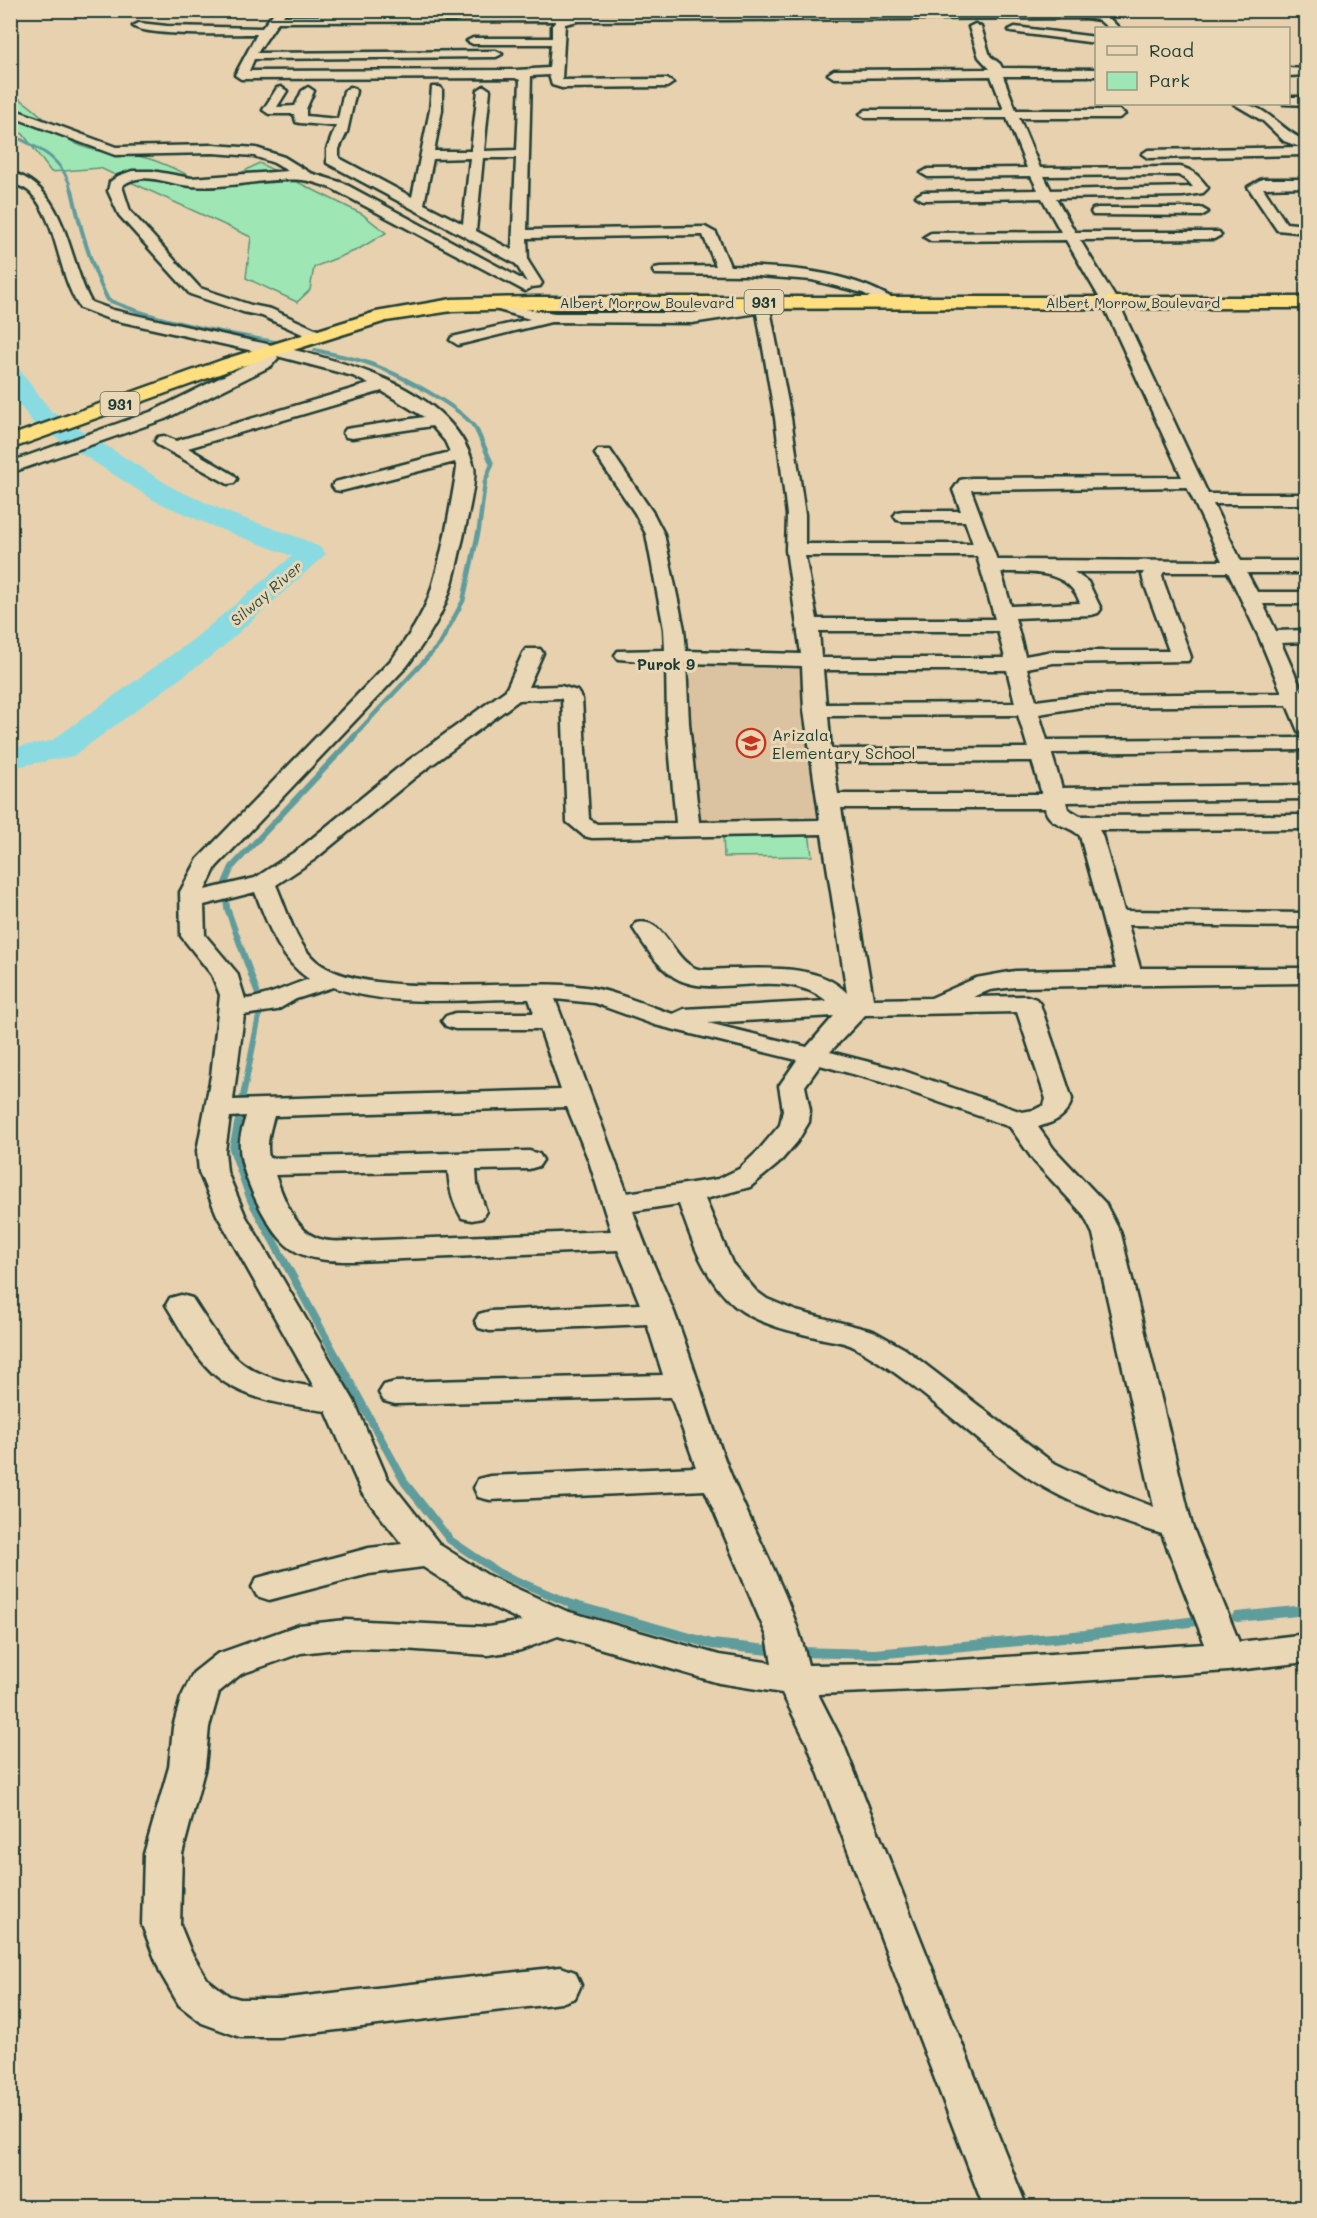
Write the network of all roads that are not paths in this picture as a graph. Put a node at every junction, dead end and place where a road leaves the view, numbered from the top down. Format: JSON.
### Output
{"nodes":[{"id":1,"x":823,"y":16,"type":"junction"},
{"id":2,"x":144,"y":23,"type":"dead end"},
{"id":3,"x":975,"y":27,"type":"junction"},
{"id":4,"x":990,"y":27,"type":"dead end"},
{"id":5,"x":1112,"y":27,"type":"edge"},
{"id":6,"x":269,"y":28,"type":"edge"},
{"id":7,"x":556,"y":28,"type":"junction"},
{"id":8,"x":1006,"y":29,"type":"dead end"},
{"id":9,"x":470,"y":30,"type":"dead end"},
{"id":10,"x":1095,"y":40,"type":"edge"},
{"id":11,"x":463,"y":41,"type":"dead end"},
{"id":12,"x":498,"y":41,"type":"junction"},
{"id":13,"x":233,"y":43,"type":"dead end"},
{"id":14,"x":496,"y":54,"type":"junction"},
{"id":15,"x":252,"y":56,"type":"junction"},
{"id":16,"x":973,"y":58,"type":"dead end"},
{"id":17,"x":988,"y":62,"type":"junction"},
{"id":18,"x":555,"y":71,"type":"junction"},
{"id":19,"x":996,"y":72,"type":"junction"},
{"id":20,"x":1095,"y":72,"type":"edge"},
{"id":21,"x":1290,"y":72,"type":"edge"},
{"id":22,"x":1306,"y":72,"type":"edge"},
{"id":23,"x":492,"y":74,"type":"junction"},
{"id":24,"x":834,"y":74,"type":"dead end"},
{"id":25,"x":241,"y":75,"type":"junction"},
{"id":26,"x":523,"y":81,"type":"junction"},
{"id":27,"x":667,"y":83,"type":"dead end"},
{"id":28,"x":249,"y":88,"type":"dead end"},
{"id":29,"x":436,"y":90,"type":"dead end"},
{"id":30,"x":483,"y":90,"type":"dead end"},
{"id":31,"x":264,"y":91,"type":"dead end"},
{"id":32,"x":281,"y":91,"type":"junction"},
{"id":33,"x":350,"y":91,"type":"dead end"},
{"id":34,"x":1290,"y":101,"type":"edge"},
{"id":35,"x":1306,"y":101,"type":"edge"},
{"id":36,"x":1012,"y":105,"type":"junction"},
{"id":37,"x":1242,"y":105,"type":"edge"},
{"id":38,"x":300,"y":110,"type":"junction"},
{"id":39,"x":10,"y":112,"type":"edge"},
{"id":40,"x":866,"y":114,"type":"dead end"},
{"id":41,"x":1119,"y":114,"type":"dead end"},
{"id":42,"x":343,"y":123,"type":"junction"},
{"id":43,"x":1306,"y":144,"type":"edge"},
{"id":44,"x":1306,"y":152,"type":"edge"},
{"id":45,"x":1129,"y":153,"type":"dead end"},
{"id":46,"x":1211,"y":153,"type":"junction"},
{"id":47,"x":523,"y":154,"type":"junction"},
{"id":48,"x":428,"y":155,"type":"junction"},
{"id":49,"x":477,"y":155,"type":"junction"},
{"id":50,"x":1180,"y":171,"type":"junction"},
{"id":51,"x":928,"y":172,"type":"dead end"},
{"id":52,"x":1036,"y":172,"type":"junction"},
{"id":53,"x":10,"y":176,"type":"edge"},
{"id":54,"x":306,"y":177,"type":"junction"},
{"id":55,"x":1306,"y":183,"type":"edge"},
{"id":56,"x":1047,"y":194,"type":"junction"},
{"id":57,"x":922,"y":196,"type":"dead end"},
{"id":58,"x":1263,"y":198,"type":"junction"},
{"id":59,"x":1285,"y":198,"type":"dead end"},
{"id":60,"x":417,"y":206,"type":"junction"},
{"id":61,"x":1062,"y":212,"type":"junction"},
{"id":62,"x":1202,"y":212,"type":"dead end"},
{"id":63,"x":1273,"y":214,"type":"junction"},
{"id":64,"x":1295,"y":214,"type":"dead end"},
{"id":65,"x":466,"y":228,"type":"junction"},
{"id":66,"x":1306,"y":229,"type":"edge"},
{"id":67,"x":521,"y":234,"type":"junction"},
{"id":68,"x":1214,"y":235,"type":"dead end"},
{"id":69,"x":1070,"y":236,"type":"junction"},
{"id":70,"x":931,"y":237,"type":"dead end"},
{"id":71,"x":521,"y":261,"type":"junction"},
{"id":72,"x":660,"y":271,"type":"dead end"},
{"id":73,"x":725,"y":271,"type":"junction"},
{"id":74,"x":889,"y":302,"type":"junction"},
{"id":75,"x":1110,"y":302,"type":"junction"},
{"id":76,"x":489,"y":303,"type":"junction"},
{"id":77,"x":1306,"y":303,"type":"edge"},
{"id":78,"x":763,"y":305,"type":"junction"},
{"id":79,"x":555,"y":318,"type":"junction"},
{"id":80,"x":318,"y":336,"type":"junction"},
{"id":81,"x":458,"y":340,"type":"dead end"},
{"id":82,"x":269,"y":352,"type":"junction"},
{"id":83,"x":383,"y":385,"type":"junction"},
{"id":84,"x":437,"y":420,"type":"junction"},
{"id":85,"x":142,"y":422,"type":"junction"},
{"id":86,"x":352,"y":433,"type":"dead end"},
{"id":87,"x":10,"y":443,"type":"edge"},
{"id":88,"x":173,"y":447,"type":"junction"},
{"id":89,"x":604,"y":454,"type":"dead end"},
{"id":90,"x":461,"y":455,"type":"junction"},
{"id":91,"x":16,"y":466,"type":"edge"},
{"id":92,"x":228,"y":479,"type":"dead end"},
{"id":93,"x":340,"y":486,"type":"dead end"},
{"id":94,"x":1198,"y":490,"type":"junction"},
{"id":95,"x":1306,"y":499,"type":"edge"},
{"id":96,"x":903,"y":516,"type":"dead end"},
{"id":97,"x":973,"y":516,"type":"junction"},
{"id":98,"x":795,"y":550,"type":"junction"},
{"id":99,"x":987,"y":558,"type":"junction"},
{"id":100,"x":1234,"y":566,"type":"junction"},
{"id":101,"x":1046,"y":567,"type":"junction"},
{"id":102,"x":1158,"y":567,"type":"junction"},
{"id":103,"x":1306,"y":567,"type":"edge"},
{"id":104,"x":1086,"y":590,"type":"junction"},
{"id":105,"x":1250,"y":598,"type":"junction"},
{"id":106,"x":1306,"y":598,"type":"edge"},
{"id":107,"x":1005,"y":619,"type":"junction"},
{"id":108,"x":808,"y":625,"type":"junction"},
{"id":109,"x":1306,"y":636,"type":"edge"},
{"id":110,"x":1269,"y":637,"type":"junction"},
{"id":111,"x":532,"y":653,"type":"dead end"},
{"id":112,"x":626,"y":656,"type":"dead end"},
{"id":113,"x":676,"y":657,"type":"junction"},
{"id":114,"x":811,"y":662,"type":"junction"},
{"id":115,"x":1015,"y":664,"type":"junction"},
{"id":116,"x":514,"y":694,"type":"junction"},
{"id":117,"x":1301,"y":699,"type":"edge"},
{"id":118,"x":1027,"y":709,"type":"junction"},
{"id":119,"x":815,"y":710,"type":"junction"},
{"id":120,"x":1306,"y":726,"type":"edge"},
{"id":121,"x":1306,"y":744,"type":"edge"},
{"id":122,"x":1041,"y":751,"type":"junction"},
{"id":123,"x":821,"y":756,"type":"junction"},
{"id":124,"x":1306,"y":792,"type":"edge"},
{"id":125,"x":1054,"y":798,"type":"junction"},
{"id":126,"x":830,"y":801,"type":"junction"},
{"id":127,"x":1306,"y":822,"type":"edge"},
{"id":128,"x":1071,"y":823,"type":"junction"},
{"id":129,"x":833,"y":827,"type":"junction"},
{"id":130,"x":688,"y":830,"type":"junction"},
{"id":131,"x":263,"y":883,"type":"junction"},
{"id":132,"x":212,"y":896,"type":"junction"},
{"id":133,"x":1116,"y":918,"type":"junction"},
{"id":134,"x":1306,"y":920,"type":"edge"},
{"id":135,"x":645,"y":928,"type":"dead end"},
{"id":136,"x":1130,"y":976,"type":"junction"},
{"id":137,"x":1306,"y":976,"type":"edge"},
{"id":138,"x":333,"y":979,"type":"junction"},
{"id":139,"x":539,"y":990,"type":"junction"},
{"id":140,"x":932,"y":1006,"type":"junction"},
{"id":141,"x":251,"y":1007,"type":"junction"},
{"id":142,"x":855,"y":1007,"type":"junction"},
{"id":143,"x":659,"y":1019,"type":"junction"},
{"id":144,"x":550,"y":1021,"type":"junction"},
{"id":145,"x":455,"y":1022,"type":"dead end"},
{"id":146,"x":819,"y":1047,"type":"junction"},
{"id":147,"x":577,"y":1098,"type":"junction"},
{"id":148,"x":221,"y":1109,"type":"junction"},
{"id":149,"x":257,"y":1109,"type":"junction"},
{"id":150,"x":1020,"y":1122,"type":"junction"},
{"id":151,"x":529,"y":1160,"type":"dead end"},
{"id":152,"x":462,"y":1163,"type":"junction"},
{"id":153,"x":258,"y":1167,"type":"junction"},
{"id":154,"x":689,"y":1193,"type":"junction"},
{"id":155,"x":616,"y":1204,"type":"junction"},
{"id":156,"x":472,"y":1211,"type":"dead end"},
{"id":157,"x":628,"y":1240,"type":"junction"},
{"id":158,"x":181,"y":1305,"type":"dead end"},
{"id":159,"x":659,"y":1313,"type":"junction"},
{"id":160,"x":490,"y":1321,"type":"dead end"},
{"id":161,"x":682,"y":1386,"type":"junction"},
{"id":162,"x":395,"y":1393,"type":"dead end"},
{"id":163,"x":338,"y":1401,"type":"junction"},
{"id":164,"x":716,"y":1478,"type":"junction"},
{"id":165,"x":490,"y":1488,"type":"dead end"},
{"id":166,"x":1175,"y":1526,"type":"junction"},
{"id":167,"x":428,"y":1554,"type":"junction"},
{"id":168,"x":269,"y":1587,"type":"dead end"},
{"id":169,"x":556,"y":1622,"type":"junction"},
{"id":170,"x":1220,"y":1637,"type":"junction"},
{"id":171,"x":1306,"y":1648,"type":"edge"},
{"id":172,"x":789,"y":1661,"type":"junction"},
{"id":173,"x":561,"y":1985,"type":"dead end"},
{"id":174,"x":1006,"y":2208,"type":"edge"}],
"edges":[{"from":1,"to":3,"type":"street"},
{"from":1,"to":5,"type":"street"},
{"from":1,"to":7,"type":"street"},
{"from":2,"to":6,"type":"street"},
{"from":3,"to":4,"type":"street"},
{"from":3,"to":17,"type":"street"},
{"from":6,"to":7,"type":"street"},
{"from":6,"to":13,"type":"street"},
{"from":6,"to":15,"type":"street"},
{"from":7,"to":9,"type":"street"},
{"from":7,"to":12,"type":"street"},
{"from":7,"to":18,"type":"street"},
{"from":8,"to":10,"type":"street"},
{"from":11,"to":12,"type":"street"},
{"from":12,"to":14,"type":"street"},
{"from":14,"to":15,"type":"street"},
{"from":14,"to":23,"type":"street"},
{"from":15,"to":25,"type":"street"},
{"from":16,"to":17,"type":"street"},
{"from":17,"to":19,"type":"street"},
{"from":18,"to":26,"type":"street"},
{"from":18,"to":27,"type":"street"},
{"from":19,"to":20,"type":"street"},
{"from":19,"to":24,"type":"street"},
{"from":19,"to":36,"type":"street"},
{"from":21,"to":22,"type":"street"},
{"from":23,"to":25,"type":"street"},
{"from":23,"to":26,"type":"street"},
{"from":25,"to":28,"type":"street"},
{"from":26,"to":47,"type":"street"},
{"from":29,"to":48,"type":"street"},
{"from":30,"to":49,"type":"street"},
{"from":31,"to":32,"type":"street"},
{"from":32,"to":38,"type":"street"},
{"from":32,"to":38,"type":"street"},
{"from":33,"to":42,"type":"street"},
{"from":34,"to":35,"type":"street"},
{"from":36,"to":40,"type":"street"},
{"from":36,"to":41,"type":"street"},
{"from":36,"to":52,"type":"street"},
{"from":37,"to":43,"type":"street"},
{"from":38,"to":42,"type":"street"},
{"from":39,"to":54,"type":"street"},
{"from":42,"to":60,"type":"street"},
{"from":44,"to":46,"type":"street"},
{"from":45,"to":46,"type":"street"},
{"from":46,"to":50,"type":"street"},
{"from":47,"to":49,"type":"street"},
{"from":47,"to":67,"type":"street"},
{"from":48,"to":49,"type":"street"},
{"from":48,"to":60,"type":"street"},
{"from":49,"to":65,"type":"street"},
{"from":50,"to":52,"type":"street"},
{"from":50,"to":56,"type":"street"},
{"from":51,"to":52,"type":"street"},
{"from":52,"to":56,"type":"street"},
{"from":53,"to":82,"type":"street"},
{"from":54,"to":71,"type":"street"},
{"from":54,"to":80,"type":"street"},
{"from":55,"to":58,"type":"street"},
{"from":56,"to":57,"type":"street"},
{"from":56,"to":61,"type":"street"},
{"from":58,"to":59,"type":"street"},
{"from":58,"to":63,"type":"street"},
{"from":60,"to":65,"type":"street"},
{"from":61,"to":62,"type":"street"},
{"from":61,"to":69,"type":"street"},
{"from":63,"to":64,"type":"street"},
{"from":63,"to":66,"type":"street"},
{"from":65,"to":71,"type":"street"},
{"from":67,"to":71,"type":"street"},
{"from":67,"to":73,"type":"street"},
{"from":68,"to":69,"type":"street"},
{"from":69,"to":70,"type":"street"},
{"from":69,"to":75,"type":"street"},
{"from":72,"to":73,"type":"street"},
{"from":73,"to":74,"type":"street"},
{"from":74,"to":75,"type":"highway","name":"Albert Morrow Boulevard","number":"931"},
{"from":74,"to":78,"type":"highway","name":"Albert Morrow Boulevard","number":"931"},
{"from":75,"to":77,"type":"highway","name":"Albert Morrow Boulevard","number":"931"},
{"from":75,"to":94,"type":"street"},
{"from":76,"to":78,"type":"highway","name":"Albert Morrow Boulevard","number":"931"},
{"from":76,"to":79,"type":"street"},
{"from":76,"to":80,"type":"highway","name":"Albert Morrow Boulevard","number":"931"},
{"from":78,"to":79,"type":"street"},
{"from":78,"to":98,"type":"street"},
{"from":79,"to":81,"type":"street"},
{"from":80,"to":82,"type":"highway","name":"Albert Morrow Boulevard","number":"931"},
{"from":82,"to":83,"type":"street"},
{"from":82,"to":85,"type":"street"},
{"from":82,"to":87,"type":"highway","name":"Albert Morrow Boulevard","number":"931"},
{"from":83,"to":84,"type":"street"},
{"from":83,"to":88,"type":"street"},
{"from":84,"to":86,"type":"street"},
{"from":84,"to":90,"type":"street"},
{"from":85,"to":88,"type":"street"},
{"from":85,"to":91,"type":"street"},
{"from":88,"to":92,"type":"street"},
{"from":89,"to":113,"type":"street"},
{"from":90,"to":93,"type":"street"},
{"from":90,"to":132,"type":"street"},
{"from":94,"to":95,"type":"street"},
{"from":94,"to":97,"type":"street"},
{"from":94,"to":100,"type":"street"},
{"from":96,"to":97,"type":"street"},
{"from":97,"to":99,"type":"street"},
{"from":98,"to":99,"type":"street"},
{"from":98,"to":108,"type":"street"},
{"from":99,"to":101,"type":"street"},
{"from":99,"to":107,"type":"street"},
{"from":100,"to":102,"type":"street"},
{"from":100,"to":103,"type":"street"},
{"from":100,"to":105,"type":"street"},
{"from":101,"to":102,"type":"street"},
{"from":101,"to":104,"type":"street"},
{"from":102,"to":104,"type":"street"},
{"from":102,"to":115,"type":"street"},
{"from":104,"to":107,"type":"street"},
{"from":105,"to":106,"type":"street"},
{"from":105,"to":110,"type":"street"},
{"from":107,"to":108,"type":"street"},
{"from":107,"to":115,"type":"street"},
{"from":108,"to":114,"type":"street"},
{"from":109,"to":110,"type":"street"},
{"from":110,"to":117,"type":"street"},
{"from":111,"to":116,"type":"street"},
{"from":112,"to":113,"type":"street"},
{"from":113,"to":114,"type":"street"},
{"from":113,"to":130,"type":"street"},
{"from":114,"to":115,"type":"street"},
{"from":114,"to":119,"type":"street"},
{"from":115,"to":118,"type":"street"},
{"from":116,"to":130,"type":"street"},
{"from":116,"to":131,"type":"street"},
{"from":117,"to":118,"type":"street"},
{"from":117,"to":120,"type":"street"},
{"from":118,"to":119,"type":"street"},
{"from":118,"to":122,"type":"street"},
{"from":119,"to":123,"type":"street"},
{"from":121,"to":122,"type":"street"},
{"from":122,"to":123,"type":"street"},
{"from":122,"to":125,"type":"street"},
{"from":123,"to":126,"type":"street"},
{"from":124,"to":125,"type":"street"},
{"from":125,"to":126,"type":"street"},
{"from":125,"to":128,"type":"street"},
{"from":126,"to":129,"type":"street"},
{"from":127,"to":128,"type":"street"},
{"from":128,"to":133,"type":"street"},
{"from":129,"to":130,"type":"street"},
{"from":129,"to":142,"type":"street"},
{"from":131,"to":132,"type":"street"},
{"from":131,"to":138,"type":"street"},
{"from":132,"to":141,"type":"street"},
{"from":133,"to":134,"type":"street"},
{"from":133,"to":136,"type":"street"},
{"from":135,"to":142,"type":"street"},
{"from":136,"to":137,"type":"street"},
{"from":136,"to":140,"type":"street"},
{"from":138,"to":139,"type":"street"},
{"from":138,"to":141,"type":"street"},
{"from":139,"to":143,"type":"street"},
{"from":139,"to":144,"type":"street"},
{"from":140,"to":142,"type":"street"},
{"from":140,"to":150,"type":"street"},
{"from":141,"to":148,"type":"street"},
{"from":142,"to":143,"type":"street"},
{"from":142,"to":146,"type":"street"},
{"from":143,"to":146,"type":"street"},
{"from":144,"to":145,"type":"street"},
{"from":144,"to":147,"type":"street"},
{"from":146,"to":150,"type":"street"},
{"from":146,"to":154,"type":"street"},
{"from":147,"to":149,"type":"street"},
{"from":147,"to":155,"type":"street"},
{"from":148,"to":149,"type":"street"},
{"from":148,"to":163,"type":"street"},
{"from":149,"to":153,"type":"street"},
{"from":150,"to":166,"type":"street"},
{"from":151,"to":152,"type":"street"},
{"from":152,"to":153,"type":"street"},
{"from":152,"to":156,"type":"street"},
{"from":153,"to":157,"type":"street"},
{"from":154,"to":155,"type":"street"},
{"from":154,"to":166,"type":"street"},
{"from":155,"to":157,"type":"street"},
{"from":157,"to":159,"type":"street"},
{"from":158,"to":163,"type":"street"},
{"from":159,"to":160,"type":"street"},
{"from":159,"to":161,"type":"street"},
{"from":161,"to":162,"type":"street"},
{"from":161,"to":164,"type":"street"},
{"from":163,"to":167,"type":"street"},
{"from":164,"to":165,"type":"street"},
{"from":164,"to":172,"type":"street"},
{"from":166,"to":170,"type":"street"},
{"from":167,"to":168,"type":"street"},
{"from":167,"to":169,"type":"street"},
{"from":169,"to":172,"type":"street"},
{"from":169,"to":173,"type":"street"},
{"from":170,"to":171,"type":"street"},
{"from":170,"to":172,"type":"street"},
{"from":172,"to":174,"type":"street"}]}
